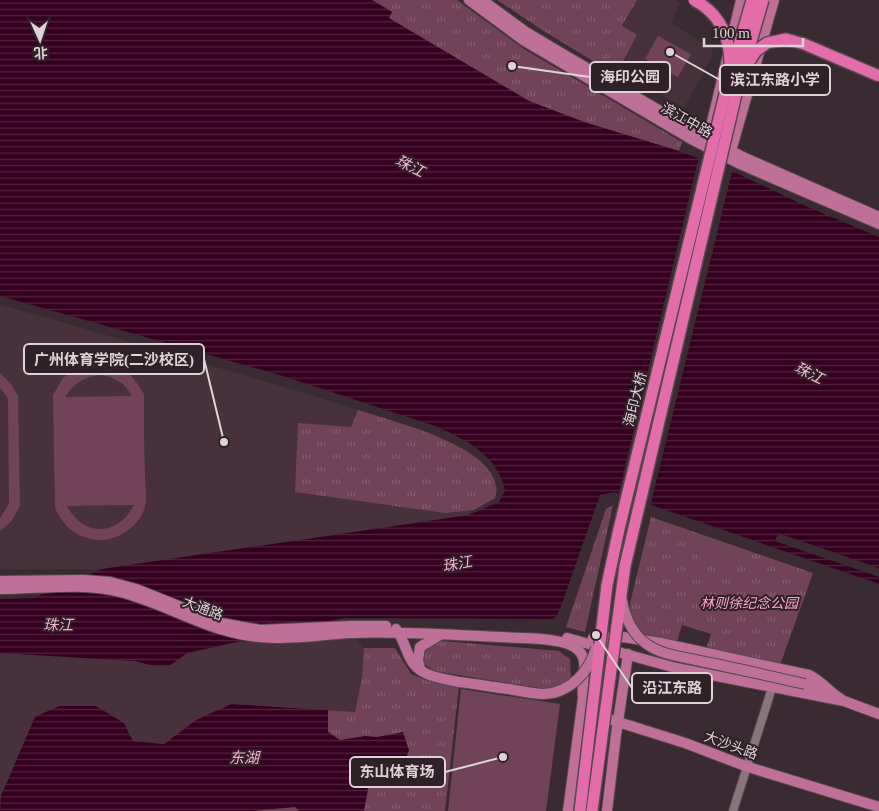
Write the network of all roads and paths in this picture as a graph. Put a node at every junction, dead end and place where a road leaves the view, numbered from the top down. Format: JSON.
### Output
{"nodes":[{"id":1,"x":694,"y":0,"type":"edge"},
{"id":2,"x":741,"y":0,"type":"edge"},
{"id":3,"x":752,"y":0,"type":"edge"},
{"id":4,"x":763,"y":0,"type":"edge"},
{"id":5,"x":774,"y":0,"type":"edge"},
{"id":6,"x":475,"y":1,"type":"edge"},
{"id":7,"x":735,"y":18,"type":"junction"},
{"id":8,"x":765,"y":27,"type":"junction"},
{"id":9,"x":879,"y":76,"type":"edge"},
{"id":10,"x":731,"y":90,"type":"junction"},
{"id":11,"x":708,"y":139,"type":"junction"},
{"id":12,"x":731,"y":151,"type":"junction"},
{"id":13,"x":716,"y":152,"type":"junction"},
{"id":14,"x":879,"y":217,"type":"edge"},
{"id":15,"x":879,"y":224,"type":"edge"},
{"id":16,"x":622,"y":579,"type":"junction"},
{"id":17,"x":0,"y":581,"type":"edge"},
{"id":18,"x":41,"y":585,"type":"junction"},
{"id":19,"x":0,"y":589,"type":"edge"},
{"id":20,"x":396,"y":630,"type":"junction"},
{"id":21,"x":601,"y":630,"type":"junction"},
{"id":22,"x":441,"y":635,"type":"junction"},
{"id":23,"x":564,"y":637,"type":"junction"},
{"id":24,"x":628,"y":654,"type":"junction"},
{"id":25,"x":422,"y":672,"type":"junction"},
{"id":26,"x":772,"y":688,"type":"junction"},
{"id":27,"x":583,"y":697,"type":"junction"},
{"id":28,"x":844,"y":701,"type":"junction"},
{"id":29,"x":879,"y":714,"type":"edge"},
{"id":30,"x":618,"y":722,"type":"junction"},
{"id":31,"x":579,"y":726,"type":"junction"},
{"id":32,"x":616,"y":735,"type":"junction"},
{"id":33,"x":748,"y":766,"type":"junction"},
{"id":34,"x":879,"y":807,"type":"edge"},
{"id":35,"x":568,"y":811,"type":"edge"},
{"id":36,"x":580,"y":811,"type":"edge"},
{"id":37,"x":592,"y":811,"type":"edge"},
{"id":38,"x":607,"y":811,"type":"edge"},
{"id":39,"x":733,"y":811,"type":"edge"}],
"edges":[{"from":1,"to":10,"type":"highway","bridge":true},
{"from":2,"to":7,"type":"main road"},
{"from":3,"to":10,"type":"highway","name":"海印大桥","bridge":true},
{"from":4,"to":10,"type":"highway","name":"海印大桥","bridge":true},
{"from":5,"to":8,"type":"main road"},
{"from":6,"to":11,"type":"main road","name":"滨江中路"},
{"from":6,"to":13,"type":"main road","name":"滨江中路"},
{"from":7,"to":8,"type":"main road"},
{"from":7,"to":11,"type":"main road"},
{"from":8,"to":12,"type":"main road"},
{"from":9,"to":10,"type":"highway","bridge":true},
{"from":10,"to":16,"type":"highway","name":"海印大桥","bridge":true},
{"from":10,"to":21,"type":"highway","name":"海印大桥","bridge":true},
{"from":11,"to":12,"type":"main road","name":"滨江中路"},
{"from":11,"to":13,"type":"main road"},
{"from":12,"to":13,"type":"main road"},
{"from":12,"to":14,"type":"main road","name":"滨江中路"},
{"from":13,"to":15,"type":"main road","name":"滨江中路"},
{"from":16,"to":28,"type":"main road","bridge":true},
{"from":16,"to":37,"type":"highway","name":"海印大桥","bridge":true},
{"from":17,"to":18,"type":"main road","name":"大通路"},
{"from":18,"to":19,"type":"main road","name":"大通路"},
{"from":18,"to":20,"type":"main road","name":"大通路"},
{"from":20,"to":22,"type":"main road"},
{"from":20,"to":23,"type":"main road"},
{"from":20,"to":25,"type":"main road"},
{"from":21,"to":25,"type":"main road","bridge":true},
{"from":21,"to":36,"type":"highway","name":"海印大桥","bridge":true},
{"from":22,"to":25,"type":"main road"},
{"from":22,"to":27,"type":"main road"},
{"from":23,"to":24,"type":"main road"},
{"from":23,"to":28,"type":"main road"},
{"from":24,"to":26,"type":"main road"},
{"from":24,"to":27,"type":"main road"},
{"from":24,"to":30,"type":"main road"},
{"from":26,"to":28,"type":"main road"},
{"from":26,"to":33,"type":"street"},
{"from":27,"to":30,"type":"main road","name":"大沙头路"},
{"from":27,"to":31,"type":"main road"},
{"from":28,"to":29,"type":"main road"},
{"from":30,"to":32,"type":"main road"},
{"from":30,"to":33,"type":"main road","name":"大沙头路"},
{"from":31,"to":32,"type":"main road"},
{"from":31,"to":35,"type":"main road"},
{"from":32,"to":38,"type":"main road"},
{"from":33,"to":34,"type":"main road","name":"大沙头路"},
{"from":33,"to":39,"type":"street"}]}
